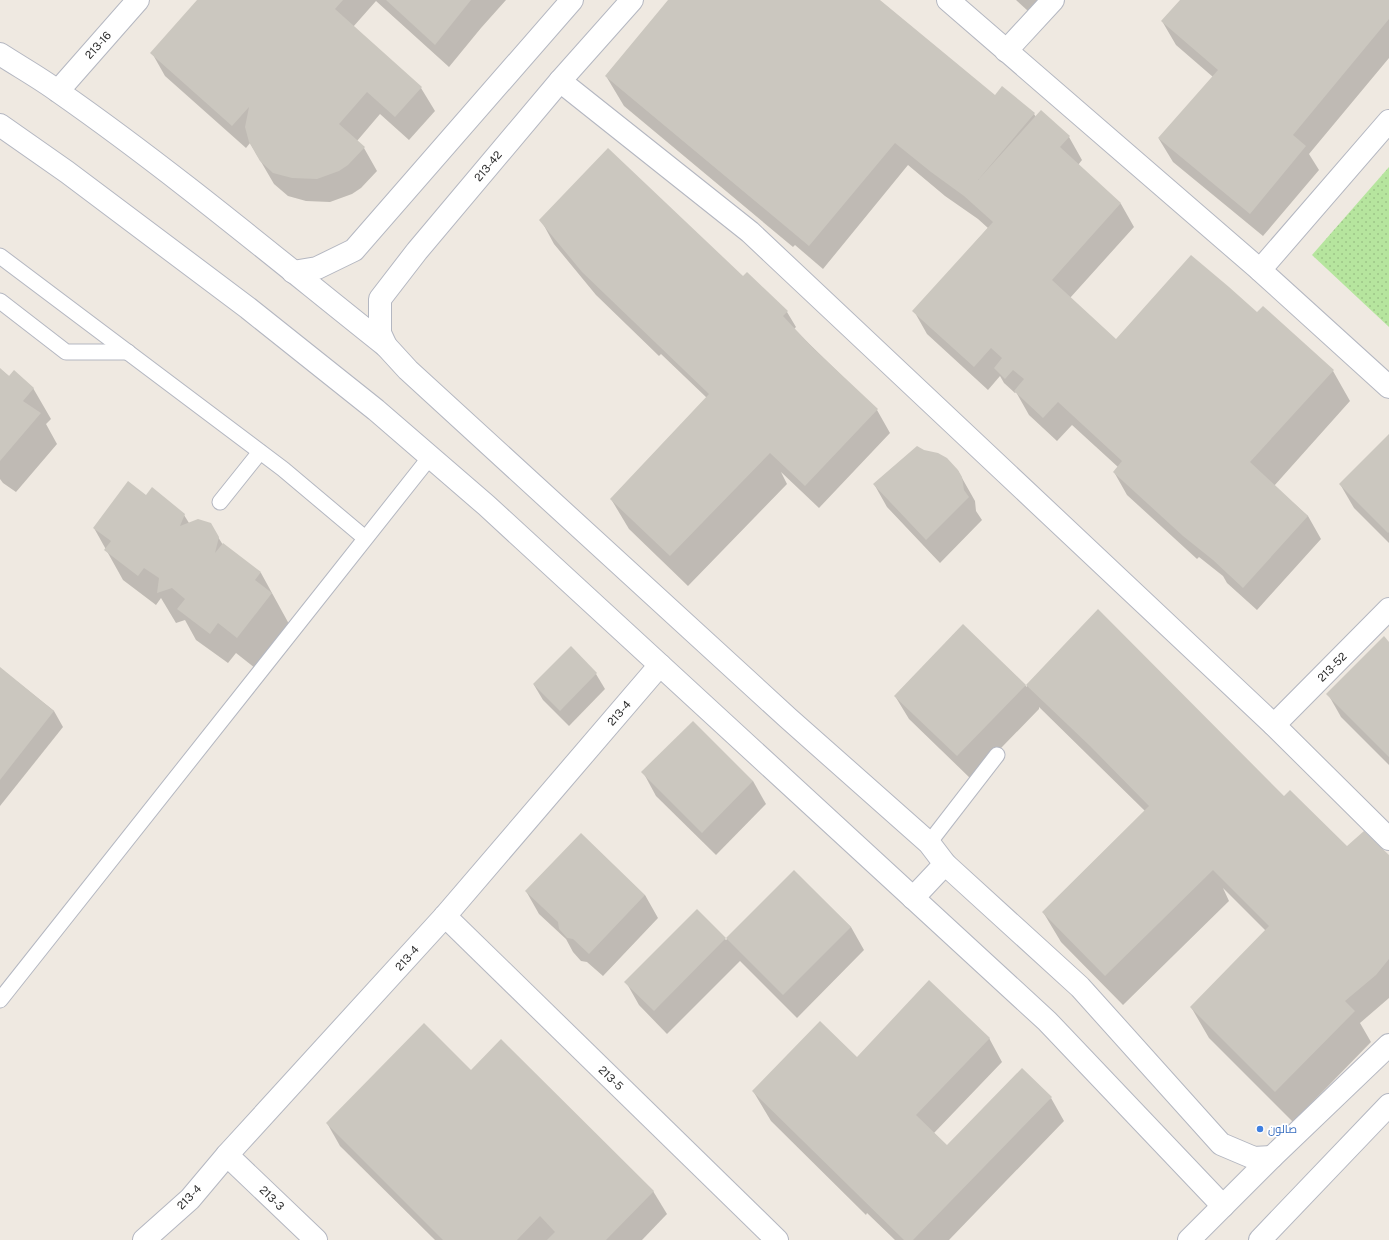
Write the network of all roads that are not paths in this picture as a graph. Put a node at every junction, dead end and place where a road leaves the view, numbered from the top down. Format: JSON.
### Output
{"nodes":[{"id":1,"x":138,"y":0,"type":"edge"},
{"id":2,"x":572,"y":0,"type":"edge"},
{"id":3,"x":632,"y":0,"type":"edge"},
{"id":4,"x":948,"y":0,"type":"edge"},
{"id":5,"x":1053,"y":0,"type":"edge"},
{"id":6,"x":1006,"y":51,"type":"junction"},
{"id":7,"x":0,"y":54,"type":"edge"},
{"id":8,"x":560,"y":81,"type":"junction"},
{"id":9,"x":58,"y":91,"type":"junction"},
{"id":10,"x":1389,"y":121,"type":"edge"},
{"id":11,"x":0,"y":124,"type":"edge"},
{"id":12,"x":0,"y":256,"type":"edge"},
{"id":13,"x":1260,"y":270,"type":"junction"},
{"id":14,"x":293,"y":272,"type":"junction"},
{"id":15,"x":0,"y":301,"type":"edge"},
{"id":16,"x":386,"y":346,"type":"junction"},
{"id":17,"x":128,"y":352,"type":"junction"},
{"id":18,"x":1389,"y":387,"type":"edge"},
{"id":19,"x":260,"y":452,"type":"junction"},
{"id":20,"x":430,"y":457,"type":"junction"},
{"id":21,"x":220,"y":502,"type":"dead end"},
{"id":22,"x":365,"y":538,"type":"junction"},
{"id":23,"x":1389,"y":609,"type":"edge"},
{"id":24,"x":660,"y":665,"type":"junction"},
{"id":25,"x":1274,"y":725,"type":"junction"},
{"id":26,"x":997,"y":755,"type":"dead end"},
{"id":27,"x":1389,"y":839,"type":"edge"},
{"id":28,"x":929,"y":843,"type":"junction"},
{"id":29,"x":945,"y":864,"type":"junction"},
{"id":30,"x":913,"y":898,"type":"junction"},
{"id":31,"x":445,"y":916,"type":"junction"},
{"id":32,"x":0,"y":1000,"type":"edge"},
{"id":33,"x":1389,"y":1045,"type":"edge"},
{"id":34,"x":1389,"y":1105,"type":"edge"},
{"id":35,"x":227,"y":1155,"type":"junction"},
{"id":36,"x":1272,"y":1157,"type":"junction"},
{"id":37,"x":1223,"y":1206,"type":"junction"},
{"id":38,"x":144,"y":1240,"type":"edge"},
{"id":39,"x":316,"y":1240,"type":"edge"},
{"id":40,"x":777,"y":1240,"type":"edge"},
{"id":41,"x":1189,"y":1240,"type":"edge"},
{"id":42,"x":1260,"y":1240,"type":"edge"}],
"edges":[{"from":1,"to":9,"type":"street","name":"213-16"},
{"from":2,"to":14,"type":"street"},
{"from":3,"to":8,"type":"street","name":"213-42"},
{"from":4,"to":6,"type":"street"},
{"from":5,"to":6,"type":"street"},
{"from":6,"to":13,"type":"street"},
{"from":7,"to":9,"type":"street"},
{"from":8,"to":16,"type":"street","name":"213-42"},
{"from":8,"to":25,"type":"street"},
{"from":9,"to":14,"type":"street"},
{"from":10,"to":13,"type":"street"},
{"from":11,"to":20,"type":"street"},
{"from":12,"to":17,"type":"lane"},
{"from":13,"to":18,"type":"street"},
{"from":14,"to":16,"type":"street"},
{"from":15,"to":17,"type":"lane"},
{"from":16,"to":28,"type":"street"},
{"from":17,"to":19,"type":"lane"},
{"from":19,"to":21,"type":"lane"},
{"from":19,"to":22,"type":"lane"},
{"from":20,"to":22,"type":"lane"},
{"from":20,"to":24,"type":"street"},
{"from":22,"to":32,"type":"lane"},
{"from":23,"to":25,"type":"street","name":"213-52"},
{"from":24,"to":30,"type":"street"},
{"from":24,"to":31,"type":"street","name":"213-4"},
{"from":25,"to":27,"type":"street"},
{"from":26,"to":28,"type":"lane"},
{"from":28,"to":29,"type":"street"},
{"from":29,"to":30,"type":"street"},
{"from":29,"to":36,"type":"street"},
{"from":30,"to":37,"type":"street"},
{"from":31,"to":35,"type":"street","name":"213-4"},
{"from":31,"to":40,"type":"street","name":"213-5"},
{"from":33,"to":36,"type":"street"},
{"from":34,"to":42,"type":"street"},
{"from":35,"to":38,"type":"street","name":"213-4"},
{"from":35,"to":39,"type":"street","name":"213-3"},
{"from":36,"to":37,"type":"street"},
{"from":37,"to":41,"type":"street"}]}
